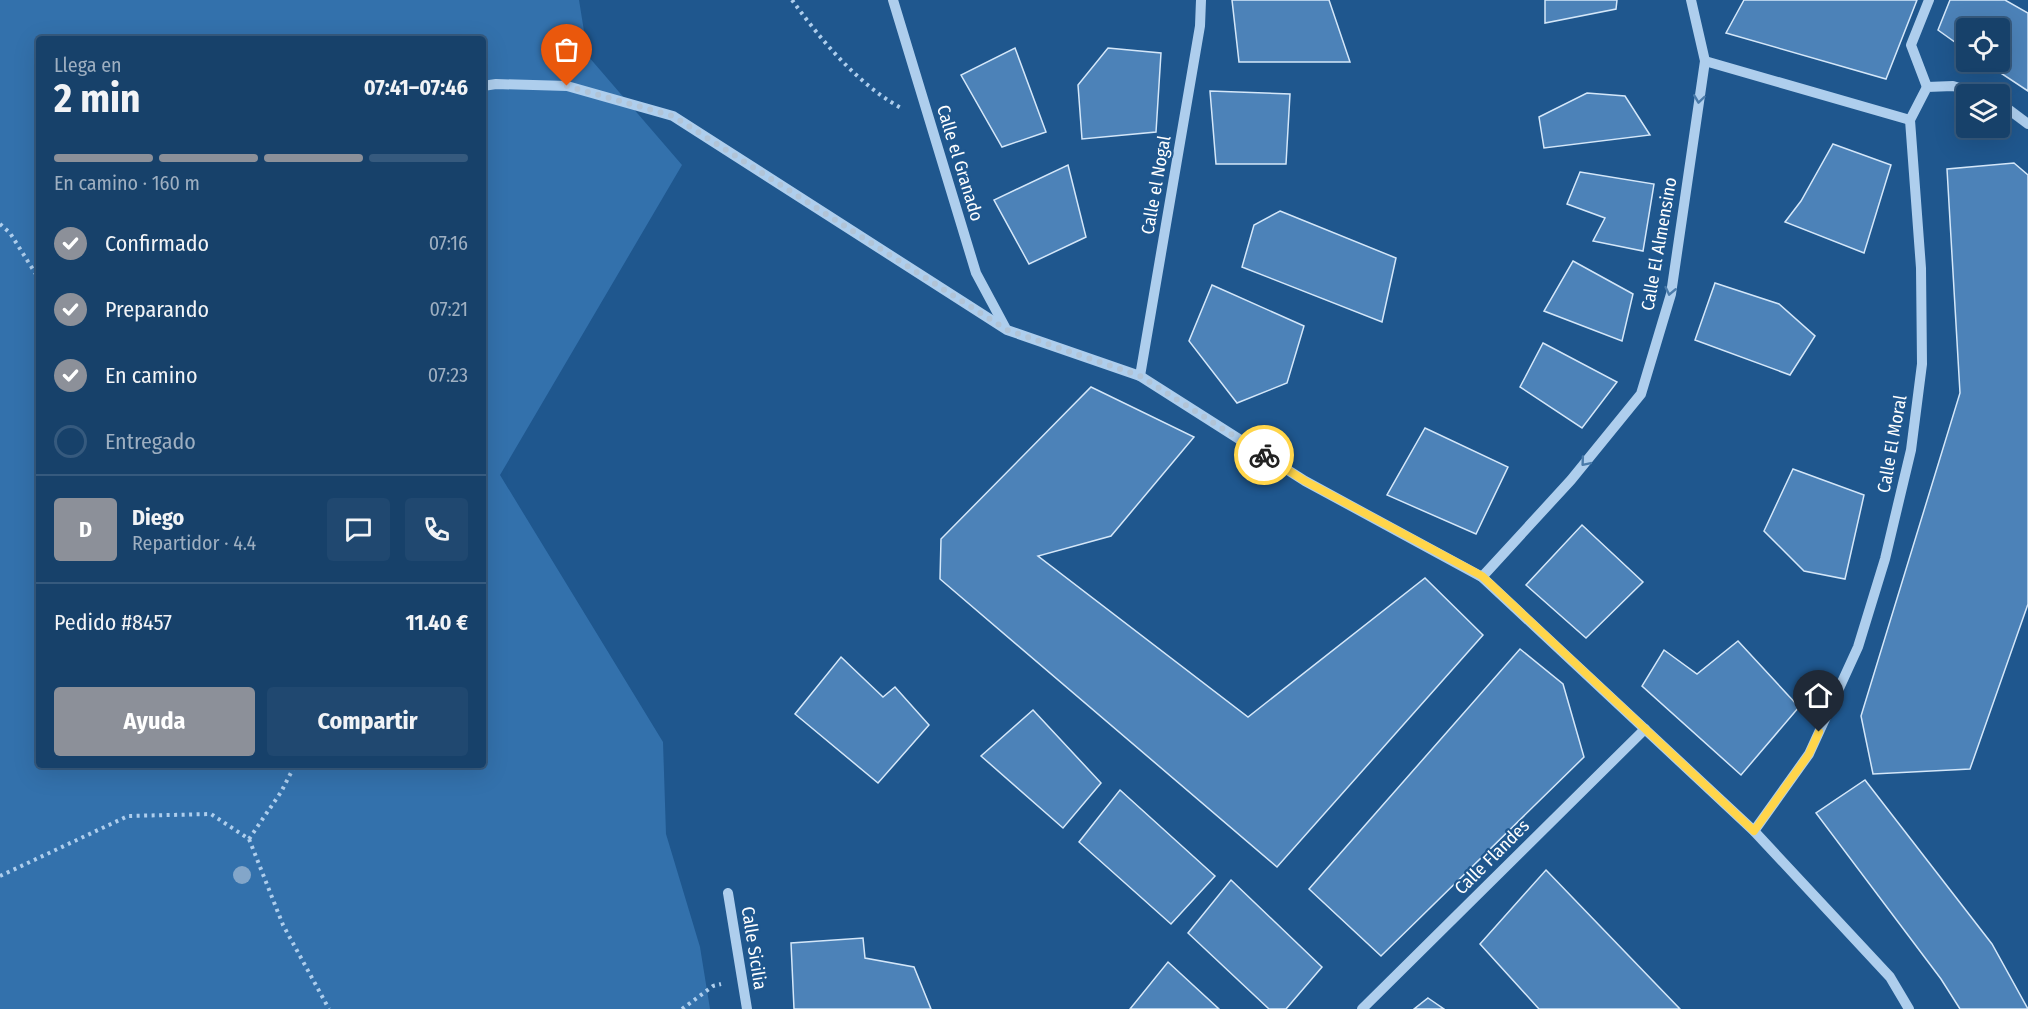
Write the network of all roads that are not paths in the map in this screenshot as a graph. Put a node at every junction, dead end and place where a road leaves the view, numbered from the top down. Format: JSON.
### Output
{"nodes":[{"id":1,"x":894,"y":0,"type":"edge"},
{"id":2,"x":1201,"y":0,"type":"edge"},
{"id":3,"x":1691,"y":0,"type":"edge"},
{"id":4,"x":1929,"y":0,"type":"edge"},
{"id":5,"x":1705,"y":61,"type":"junction"},
{"id":6,"x":486,"y":86,"type":"edge"},
{"id":7,"x":1928,"y":87,"type":"junction"},
{"id":8,"x":1956,"y":87,"type":"edge"},
{"id":9,"x":2010,"y":110,"type":"edge"},
{"id":10,"x":1910,"y":120,"type":"junction"},
{"id":11,"x":2028,"y":124,"type":"edge"},
{"id":12,"x":1007,"y":330,"type":"junction"},
{"id":13,"x":1140,"y":376,"type":"junction"},
{"id":14,"x":1482,"y":576,"type":"junction"},
{"id":15,"x":1645,"y":729,"type":"junction"},
{"id":16,"x":1754,"y":831,"type":"junction"},
{"id":17,"x":728,"y":893,"type":"dead end"},
{"id":18,"x":747,"y":1009,"type":"edge"},
{"id":19,"x":1362,"y":1009,"type":"edge"},
{"id":20,"x":1909,"y":1009,"type":"edge"}],
"edges":[{"from":1,"to":12,"type":"street","name":"Calle el Granado"},
{"from":2,"to":13,"type":"street","name":"Calle el Nogal"},
{"from":3,"to":5,"type":"street","name":"Calle El Almensino"},
{"from":4,"to":7,"type":"street"},
{"from":5,"to":10,"type":"street"},
{"from":5,"to":14,"type":"street","name":"Calle El Almensino","one_way":true},
{"from":6,"to":12,"type":"street"},
{"from":7,"to":8,"type":"street"},
{"from":7,"to":10,"type":"street"},
{"from":9,"to":11,"type":"street"},
{"from":10,"to":16,"type":"street","name":"Calle El Moral"},
{"from":12,"to":13,"type":"street"},
{"from":13,"to":14,"type":"street"},
{"from":14,"to":15,"type":"street"},
{"from":15,"to":16,"type":"street"},
{"from":15,"to":19,"type":"street","name":"Calle Flandes"},
{"from":16,"to":20,"type":"street"},
{"from":17,"to":18,"type":"street","name":"Calle Sicilia"}]}
